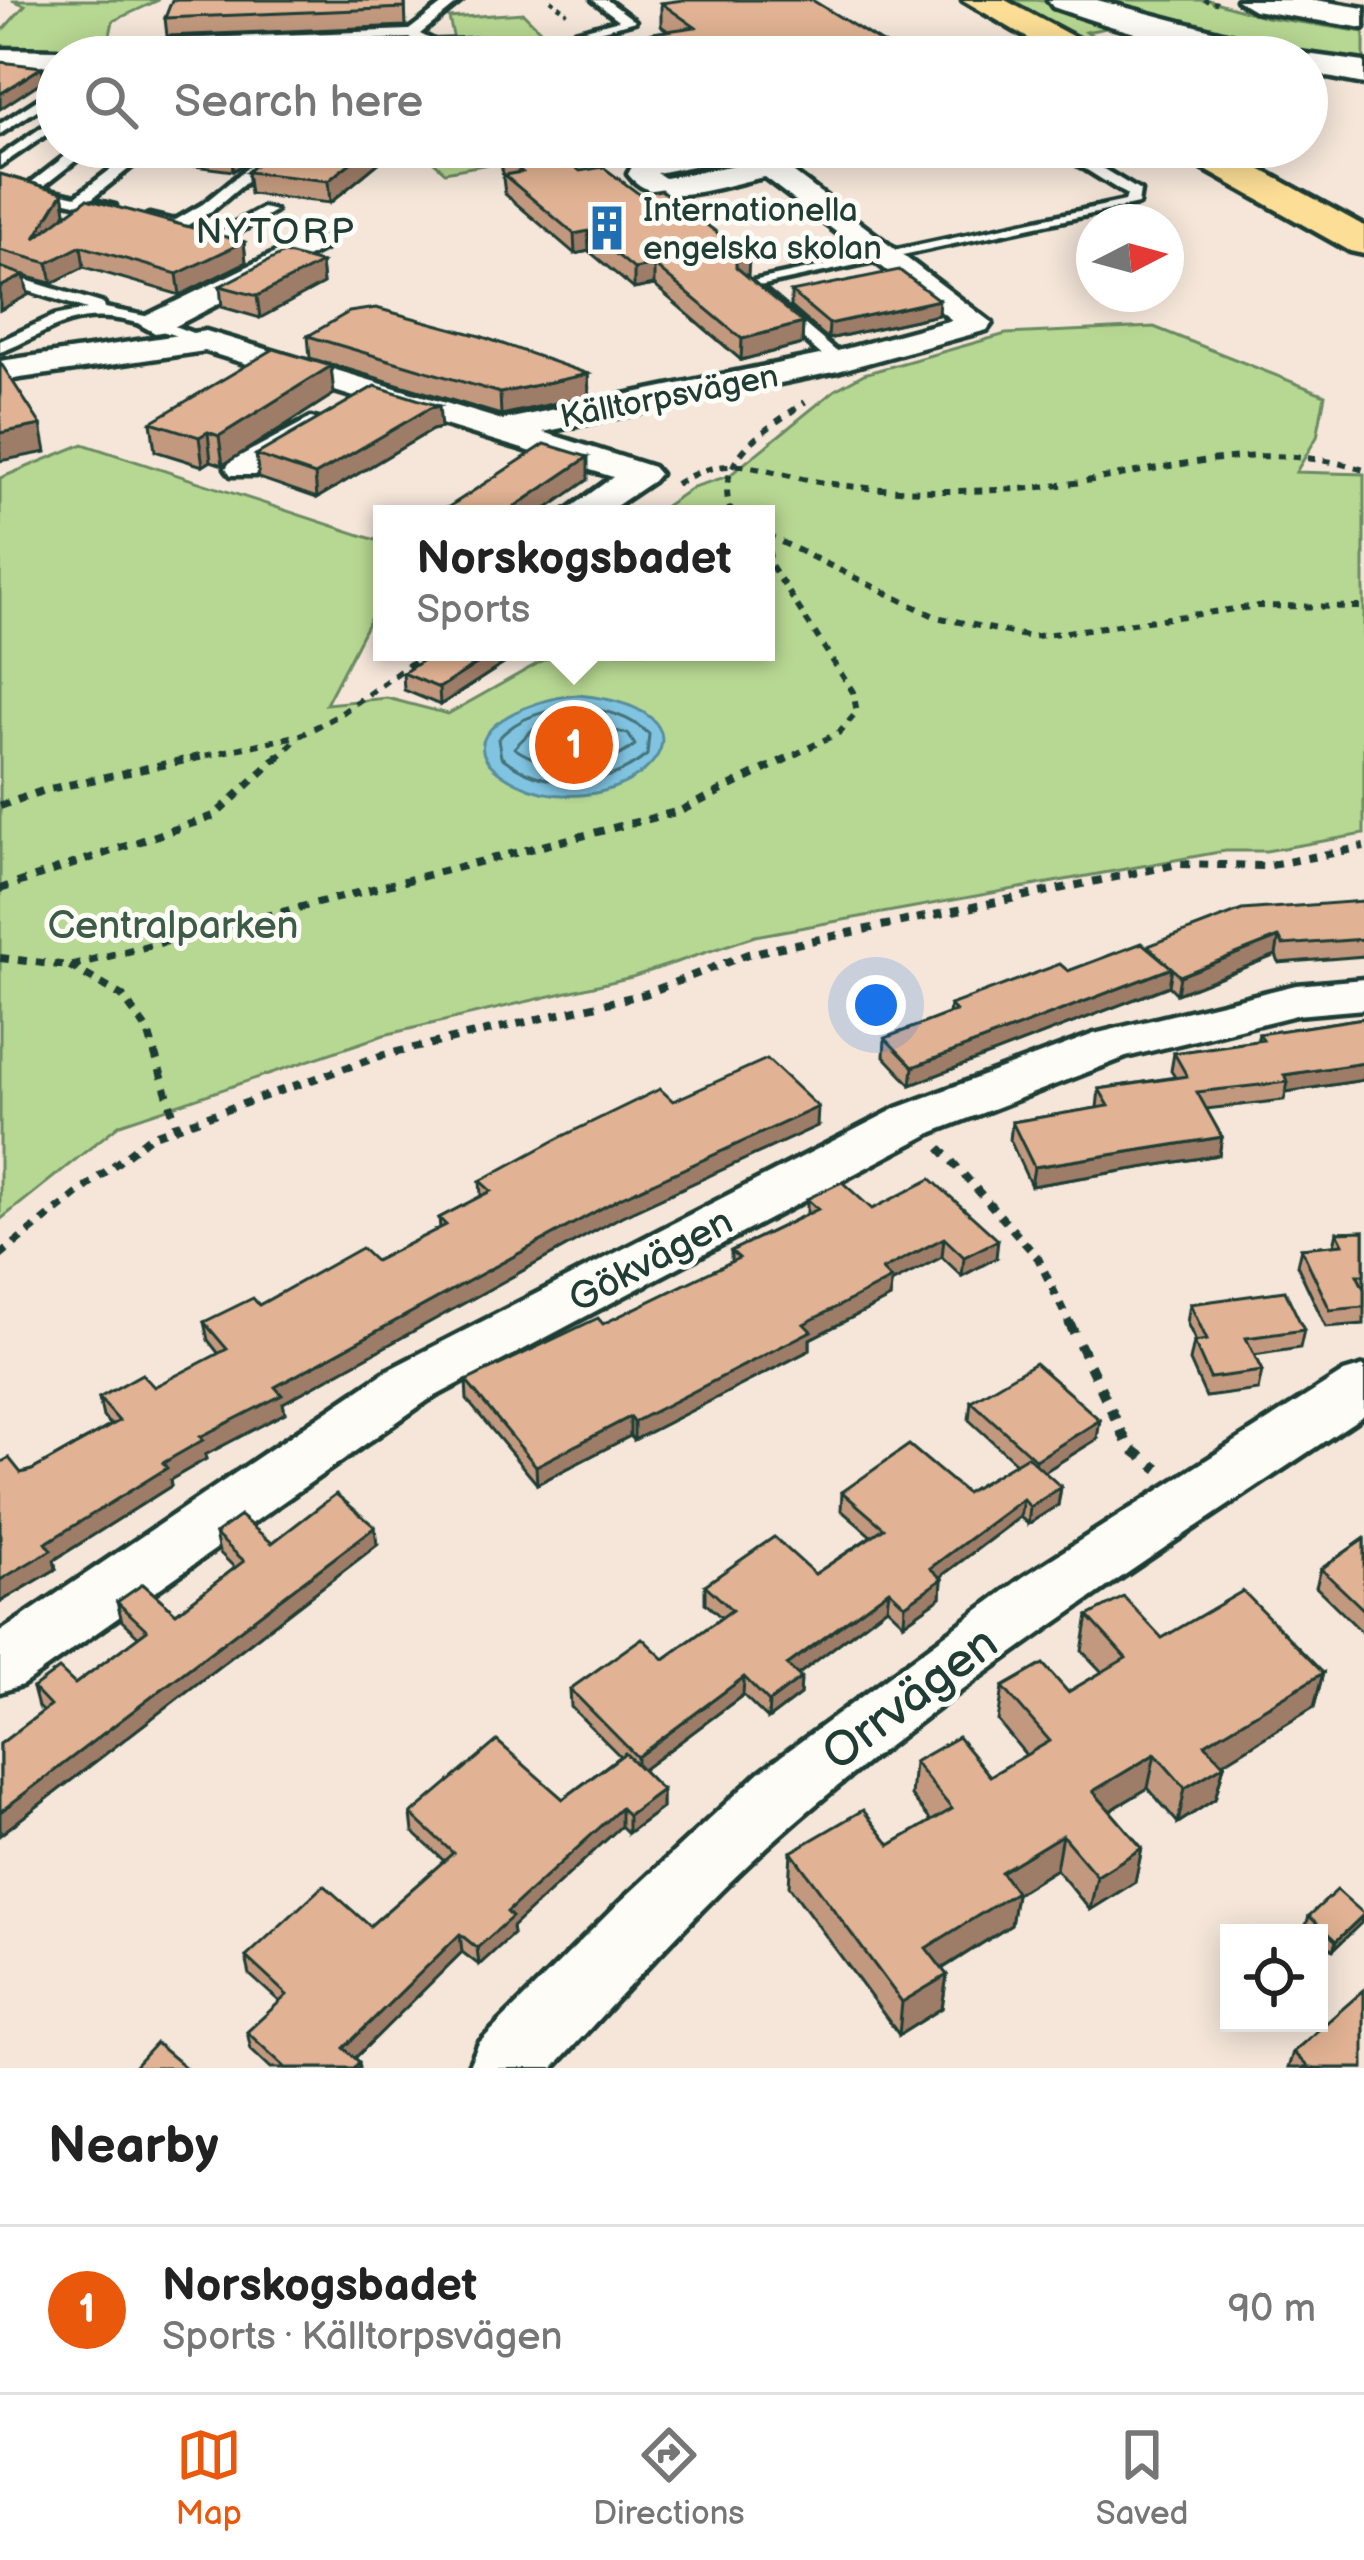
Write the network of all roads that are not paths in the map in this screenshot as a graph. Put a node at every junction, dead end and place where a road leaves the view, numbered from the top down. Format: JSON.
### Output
{"nodes":[{"id":1,"x":456,"y":0,"type":"edge"},
{"id":2,"x":599,"y":0,"type":"edge"},
{"id":3,"x":980,"y":0,"type":"edge"},
{"id":4,"x":1065,"y":0,"type":"edge"},
{"id":5,"x":1253,"y":0,"type":"edge"},
{"id":6,"x":946,"y":11,"type":"dead end"},
{"id":7,"x":1364,"y":18,"type":"edge"},
{"id":8,"x":412,"y":34,"type":"junction"},
{"id":9,"x":360,"y":36,"type":"edge"},
{"id":10,"x":416,"y":36,"type":"edge"},
{"id":11,"x":574,"y":36,"type":"edge"},
{"id":12,"x":991,"y":36,"type":"edge"},
{"id":13,"x":1047,"y":36,"type":"edge"},
{"id":14,"x":1190,"y":36,"type":"edge"},
{"id":15,"x":0,"y":57,"type":"edge"},
{"id":16,"x":36,"y":58,"type":"edge"},
{"id":17,"x":1328,"y":66,"type":"edge"},
{"id":18,"x":1364,"y":74,"type":"edge"},
{"id":19,"x":36,"y":105,"type":"edge"},
{"id":20,"x":0,"y":130,"type":"edge"},
{"id":21,"x":36,"y":136,"type":"edge"},
{"id":22,"x":0,"y":162,"type":"edge"},
{"id":23,"x":58,"y":168,"type":"edge"},
{"id":24,"x":121,"y":168,"type":"edge"},
{"id":25,"x":255,"y":168,"type":"edge"},
{"id":26,"x":645,"y":168,"type":"edge"},
{"id":27,"x":765,"y":168,"type":"edge"},
{"id":28,"x":771,"y":168,"type":"edge"},
{"id":29,"x":1092,"y":168,"type":"edge"},
{"id":30,"x":1230,"y":168,"type":"edge"},
{"id":31,"x":1293,"y":168,"type":"edge"},
{"id":32,"x":0,"y":182,"type":"edge"},
{"id":33,"x":31,"y":189,"type":"junction"},
{"id":34,"x":79,"y":201,"type":"junction"},
{"id":35,"x":1364,"y":206,"type":"edge"},
{"id":36,"x":268,"y":211,"type":"edge"},
{"id":37,"x":176,"y":226,"type":"junction"},
{"id":38,"x":1364,"y":242,"type":"edge"},
{"id":39,"x":314,"y":243,"type":"dead end"},
{"id":40,"x":887,"y":254,"type":"junction"},
{"id":41,"x":0,"y":278,"type":"edge"},
{"id":42,"x":112,"y":311,"type":"junction"},
{"id":43,"x":155,"y":325,"type":"junction"},
{"id":44,"x":206,"y":341,"type":"junction"},
{"id":45,"x":0,"y":347,"type":"edge"},
{"id":46,"x":838,"y":361,"type":"junction"},
{"id":47,"x":0,"y":370,"type":"edge"},
{"id":48,"x":371,"y":392,"type":"junction"},
{"id":49,"x":501,"y":430,"type":"junction"},
{"id":50,"x":243,"y":468,"type":"dead end"},
{"id":51,"x":594,"y":505,"type":"edge"},
{"id":52,"x":1364,"y":994,"type":"edge"},
{"id":53,"x":1364,"y":1387,"type":"edge"},
{"id":54,"x":0,"y":1666,"type":"edge"},
{"id":55,"x":504,"y":2068,"type":"edge"}],
"edges":[{"from":1,"to":8,"type":"lane"},
{"from":2,"to":11,"type":"lane"},
{"from":3,"to":13,"type":"highway"},
{"from":4,"to":14,"type":"street"},
{"from":5,"to":7,"type":"street"},
{"from":6,"to":12,"type":"highway"},
{"from":8,"to":9,"type":"lane"},
{"from":8,"to":10,"type":"lane"},
{"from":15,"to":16,"type":"street"},
{"from":17,"to":18,"type":"street"},
{"from":19,"to":20,"type":"lane"},
{"from":21,"to":22,"type":"lane"},
{"from":23,"to":33,"type":"lane"},
{"from":24,"to":34,"type":"lane"},
{"from":25,"to":37,"type":"lane"},
{"from":26,"to":27,"type":"street"},
{"from":28,"to":40,"type":"street"},
{"from":29,"to":40,"type":"lane"},
{"from":30,"to":38,"type":"highway"},
{"from":31,"to":35,"type":"highway"},
{"from":32,"to":33,"type":"lane"},
{"from":33,"to":34,"type":"lane"},
{"from":34,"to":37,"type":"lane"},
{"from":36,"to":37,"type":"lane"},
{"from":39,"to":43,"type":"street"},
{"from":40,"to":46,"type":"street","name":"Källtorpsvägen"},
{"from":40,"to":46,"type":"lane"},
{"from":41,"to":42,"type":"lane"},
{"from":42,"to":43,"type":"lane"},
{"from":42,"to":45,"type":"lane"},
{"from":43,"to":44,"type":"lane"},
{"from":44,"to":47,"type":"street","name":"Källtorpsvägen"},
{"from":44,"to":48,"type":"street","name":"Källtorpsvägen"},
{"from":46,"to":49,"type":"street","name":"Källtorpsvägen"},
{"from":48,"to":49,"type":"street","name":"Källtorpsvägen"},
{"from":48,"to":50,"type":"street"},
{"from":49,"to":51,"type":"street","name":"Källtorpsvägen"},
{"from":52,"to":54,"type":"street","name":"Gökvägen"},
{"from":53,"to":55,"type":"street","name":"Orrvägen"}]}
